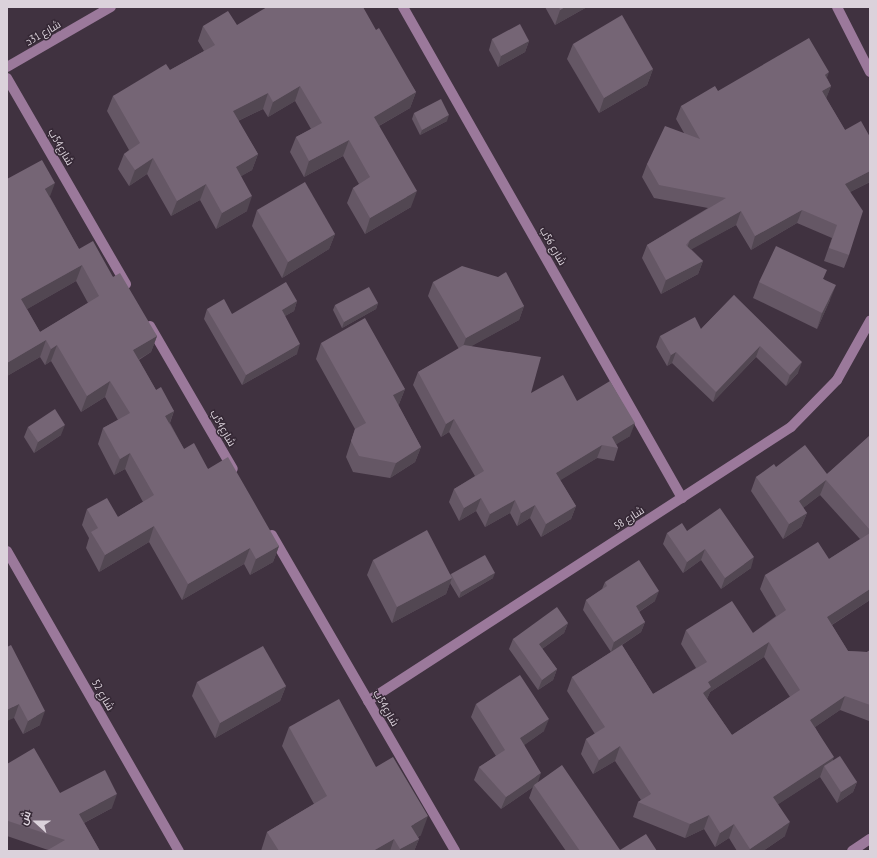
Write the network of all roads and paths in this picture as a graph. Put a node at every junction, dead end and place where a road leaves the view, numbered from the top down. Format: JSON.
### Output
{"nodes":[{"id":1,"x":111,"y":7,"type":"edge"},
{"id":2,"x":403,"y":7,"type":"edge"},
{"id":3,"x":837,"y":7,"type":"edge"},
{"id":4,"x":7,"y":67,"type":"edge"},
{"id":5,"x":870,"y":72,"type":"edge"},
{"id":6,"x":7,"y":78,"type":"edge"},
{"id":7,"x":130,"y":291,"type":"edge"},
{"id":8,"x":146,"y":318,"type":"edge"},
{"id":9,"x":870,"y":321,"type":"edge"},
{"id":10,"x":237,"y":476,"type":"edge"},
{"id":11,"x":682,"y":498,"type":"junction"},
{"id":12,"x":265,"y":524,"type":"edge"},
{"id":13,"x":7,"y":551,"type":"edge"},
{"id":14,"x":368,"y":701,"type":"junction"},
{"id":15,"x":870,"y":839,"type":"edge"},
{"id":16,"x":179,"y":851,"type":"edge"},
{"id":17,"x":454,"y":851,"type":"edge"},
{"id":18,"x":852,"y":851,"type":"edge"}],
"edges":[{"from":1,"to":4,"type":"street","name":"شارع 31د"},
{"from":2,"to":11,"type":"street","name":"شارع 56ب"},
{"from":3,"to":5,"type":"street"},
{"from":6,"to":7,"type":"street","name":"شارع54ب"},
{"from":8,"to":10,"type":"street","name":"شارع54ب"},
{"from":9,"to":11,"type":"street","name":"شارع 58"},
{"from":11,"to":14,"type":"street","name":"شارع 58"},
{"from":12,"to":14,"type":"street","name":"شارع54ب"},
{"from":13,"to":16,"type":"street","name":"شارع 52"},
{"from":14,"to":17,"type":"street","name":"شارع54ب"},
{"from":15,"to":18,"type":"street"}]}
